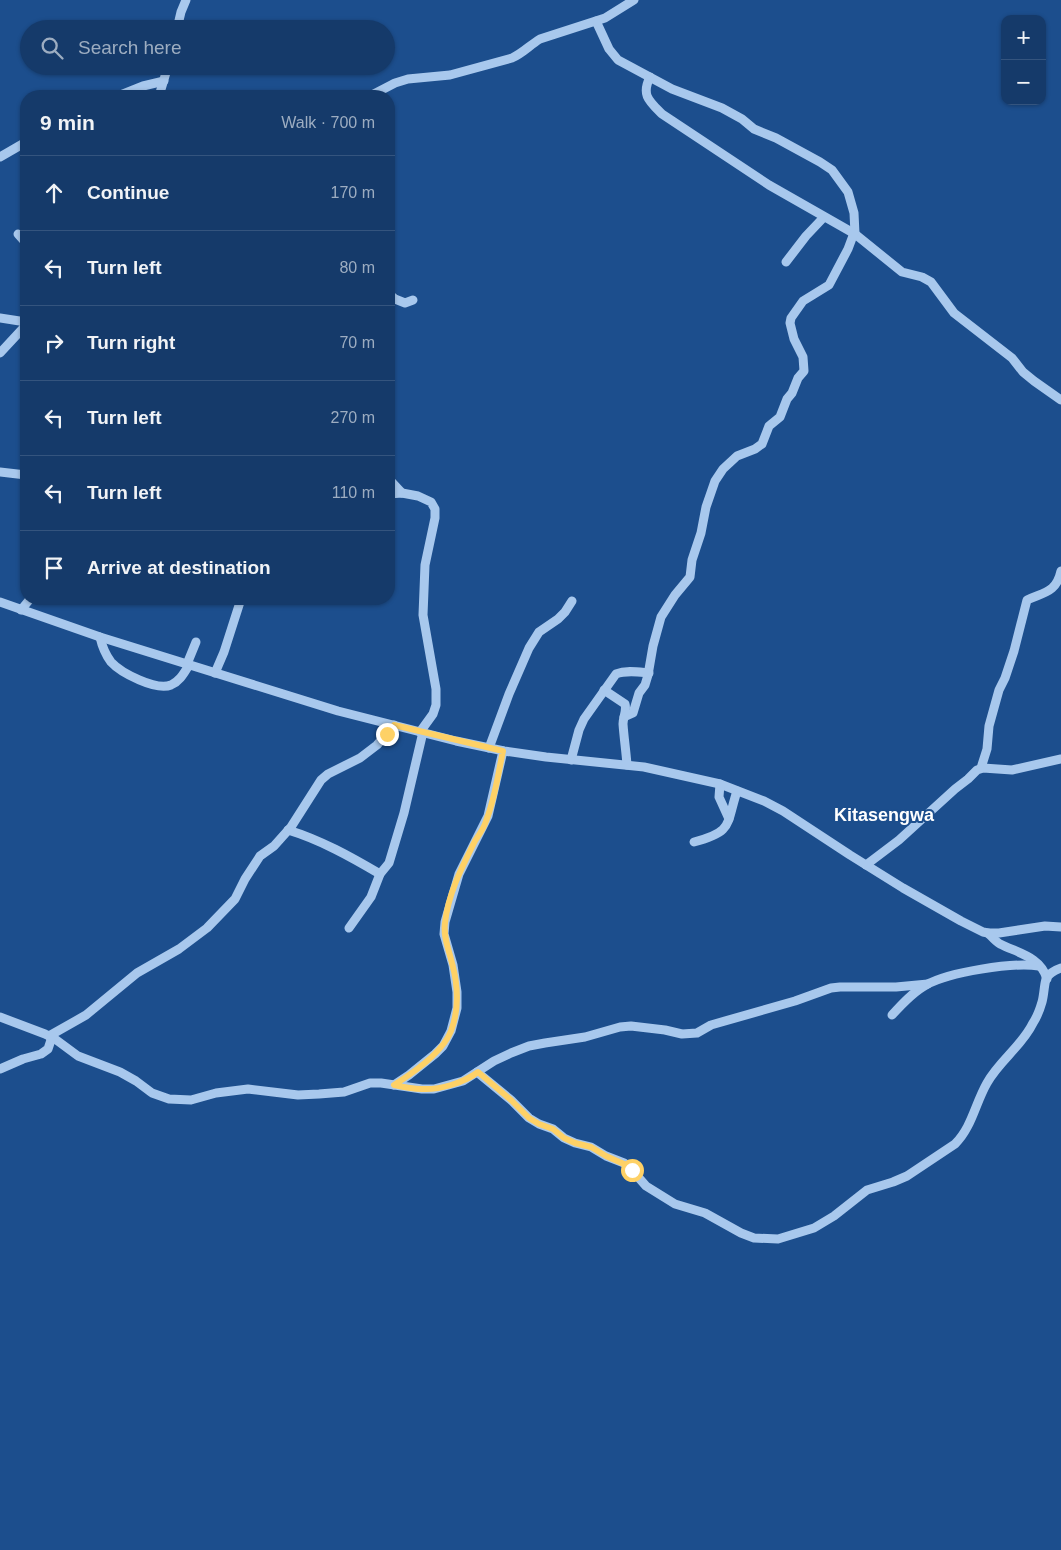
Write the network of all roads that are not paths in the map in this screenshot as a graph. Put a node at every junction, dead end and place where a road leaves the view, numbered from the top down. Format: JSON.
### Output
{"nodes":[{"id":1,"x":186,"y":0,"type":"edge"},
{"id":2,"x":634,"y":0,"type":"edge"},
{"id":3,"x":179,"y":20,"type":"edge"},
{"id":4,"x":596,"y":21,"type":"junction"},
{"id":5,"x":166,"y":75,"type":"edge"},
{"id":6,"x":650,"y":77,"type":"junction"},
{"id":7,"x":164,"y":81,"type":"junction"},
{"id":8,"x":133,"y":90,"type":"edge"},
{"id":9,"x":162,"y":90,"type":"edge"},
{"id":10,"x":383,"y":90,"type":"edge"},
{"id":11,"x":20,"y":145,"type":"edge"},
{"id":12,"x":0,"y":157,"type":"edge"},
{"id":13,"x":824,"y":216,"type":"junction"},
{"id":14,"x":18,"y":234,"type":"dead end"},
{"id":15,"x":854,"y":234,"type":"junction"},
{"id":16,"x":20,"y":236,"type":"edge"},
{"id":17,"x":786,"y":262,"type":"dead end"},
{"id":18,"x":395,"y":299,"type":"edge"},
{"id":19,"x":413,"y":300,"type":"dead end"},
{"id":20,"x":0,"y":318,"type":"edge"},
{"id":21,"x":20,"y":323,"type":"edge"},
{"id":22,"x":20,"y":331,"type":"edge"},
{"id":23,"x":0,"y":353,"type":"edge"},
{"id":24,"x":1061,"y":400,"type":"edge"},
{"id":25,"x":0,"y":472,"type":"edge"},
{"id":26,"x":20,"y":474,"type":"edge"},
{"id":27,"x":395,"y":485,"type":"edge"},
{"id":28,"x":402,"y":493,"type":"junction"},
{"id":29,"x":395,"y":494,"type":"edge"},
{"id":30,"x":1061,"y":571,"type":"edge"},
{"id":31,"x":572,"y":601,"type":"dead end"},
{"id":32,"x":0,"y":602,"type":"edge"},
{"id":33,"x":25,"y":605,"type":"edge"},
{"id":34,"x":238,"y":605,"type":"edge"},
{"id":35,"x":21,"y":610,"type":"junction"},
{"id":36,"x":100,"y":637,"type":"junction"},
{"id":37,"x":196,"y":642,"type":"dead end"},
{"id":38,"x":188,"y":665,"type":"junction"},
{"id":39,"x":215,"y":673,"type":"junction"},
{"id":40,"x":648,"y":673,"type":"junction"},
{"id":41,"x":604,"y":690,"type":"junction"},
{"id":42,"x":624,"y":717,"type":"junction"},
{"id":43,"x":394,"y":725,"type":"junction"},
{"id":44,"x":421,"y":732,"type":"junction"},
{"id":45,"x":489,"y":748,"type":"junction"},
{"id":46,"x":503,"y":751,"type":"junction"},
{"id":47,"x":1061,"y":759,"type":"edge"},
{"id":48,"x":571,"y":760,"type":"junction"},
{"id":49,"x":627,"y":765,"type":"junction"},
{"id":50,"x":981,"y":768,"type":"junction"},
{"id":51,"x":720,"y":784,"type":"junction"},
{"id":52,"x":737,"y":791,"type":"junction"},
{"id":53,"x":728,"y":819,"type":"junction"},
{"id":54,"x":288,"y":830,"type":"junction"},
{"id":55,"x":694,"y":842,"type":"dead end"},
{"id":56,"x":866,"y":865,"type":"junction"},
{"id":57,"x":380,"y":874,"type":"junction"},
{"id":58,"x":1061,"y":926,"type":"edge"},
{"id":59,"x":349,"y":928,"type":"dead end"},
{"id":60,"x":988,"y":933,"type":"junction"},
{"id":61,"x":1039,"y":966,"type":"junction"},
{"id":62,"x":1061,"y":968,"type":"edge"},
{"id":63,"x":1046,"y":979,"type":"junction"},
{"id":64,"x":928,"y":984,"type":"junction"},
{"id":65,"x":892,"y":1015,"type":"dead end"},
{"id":66,"x":0,"y":1017,"type":"edge"},
{"id":67,"x":50,"y":1036,"type":"junction"},
{"id":68,"x":0,"y":1069,"type":"edge"},
{"id":69,"x":478,"y":1072,"type":"junction"},
{"id":70,"x":394,"y":1085,"type":"junction"}],
"edges":[{"from":1,"to":3,"type":"street"},
{"from":2,"to":4,"type":"street"},
{"from":4,"to":6,"type":"street"},
{"from":4,"to":10,"type":"street"},
{"from":5,"to":7,"type":"street"},
{"from":6,"to":13,"type":"street"},
{"from":6,"to":15,"type":"street"},
{"from":7,"to":8,"type":"street"},
{"from":7,"to":9,"type":"street"},
{"from":11,"to":12,"type":"street"},
{"from":13,"to":15,"type":"street"},
{"from":13,"to":17,"type":"street"},
{"from":14,"to":16,"type":"street"},
{"from":15,"to":24,"type":"street"},
{"from":15,"to":40,"type":"street"},
{"from":18,"to":19,"type":"street"},
{"from":20,"to":21,"type":"street"},
{"from":22,"to":23,"type":"street"},
{"from":25,"to":26,"type":"street"},
{"from":27,"to":28,"type":"street"},
{"from":28,"to":29,"type":"street"},
{"from":28,"to":44,"type":"street"},
{"from":30,"to":50,"type":"street"},
{"from":31,"to":45,"type":"street"},
{"from":32,"to":35,"type":"street"},
{"from":33,"to":35,"type":"street"},
{"from":34,"to":39,"type":"street"},
{"from":35,"to":36,"type":"street"},
{"from":36,"to":38,"type":"street"},
{"from":36,"to":38,"type":"street"},
{"from":37,"to":38,"type":"street"},
{"from":38,"to":39,"type":"street"},
{"from":39,"to":43,"type":"street"},
{"from":40,"to":41,"type":"street"},
{"from":40,"to":42,"type":"street"},
{"from":41,"to":42,"type":"street"},
{"from":41,"to":48,"type":"street"},
{"from":42,"to":49,"type":"street"},
{"from":43,"to":44,"type":"street"},
{"from":43,"to":54,"type":"street"},
{"from":44,"to":45,"type":"street"},
{"from":44,"to":57,"type":"street"},
{"from":45,"to":46,"type":"street"},
{"from":46,"to":48,"type":"street"},
{"from":46,"to":70,"type":"street"},
{"from":47,"to":50,"type":"street"},
{"from":48,"to":49,"type":"street"},
{"from":49,"to":51,"type":"street"},
{"from":50,"to":56,"type":"street"},
{"from":51,"to":52,"type":"street"},
{"from":51,"to":53,"type":"street"},
{"from":52,"to":53,"type":"street"},
{"from":52,"to":56,"type":"street"},
{"from":53,"to":55,"type":"street"},
{"from":54,"to":57,"type":"street"},
{"from":54,"to":67,"type":"street"},
{"from":56,"to":60,"type":"street"},
{"from":57,"to":59,"type":"street"},
{"from":58,"to":60,"type":"street"},
{"from":60,"to":61,"type":"street"},
{"from":61,"to":63,"type":"street"},
{"from":61,"to":64,"type":"street"},
{"from":62,"to":63,"type":"street"},
{"from":63,"to":69,"type":"street"},
{"from":64,"to":65,"type":"street"},
{"from":64,"to":69,"type":"street"},
{"from":66,"to":67,"type":"street"},
{"from":67,"to":68,"type":"street"},
{"from":67,"to":70,"type":"street"},
{"from":69,"to":70,"type":"street"}]}
